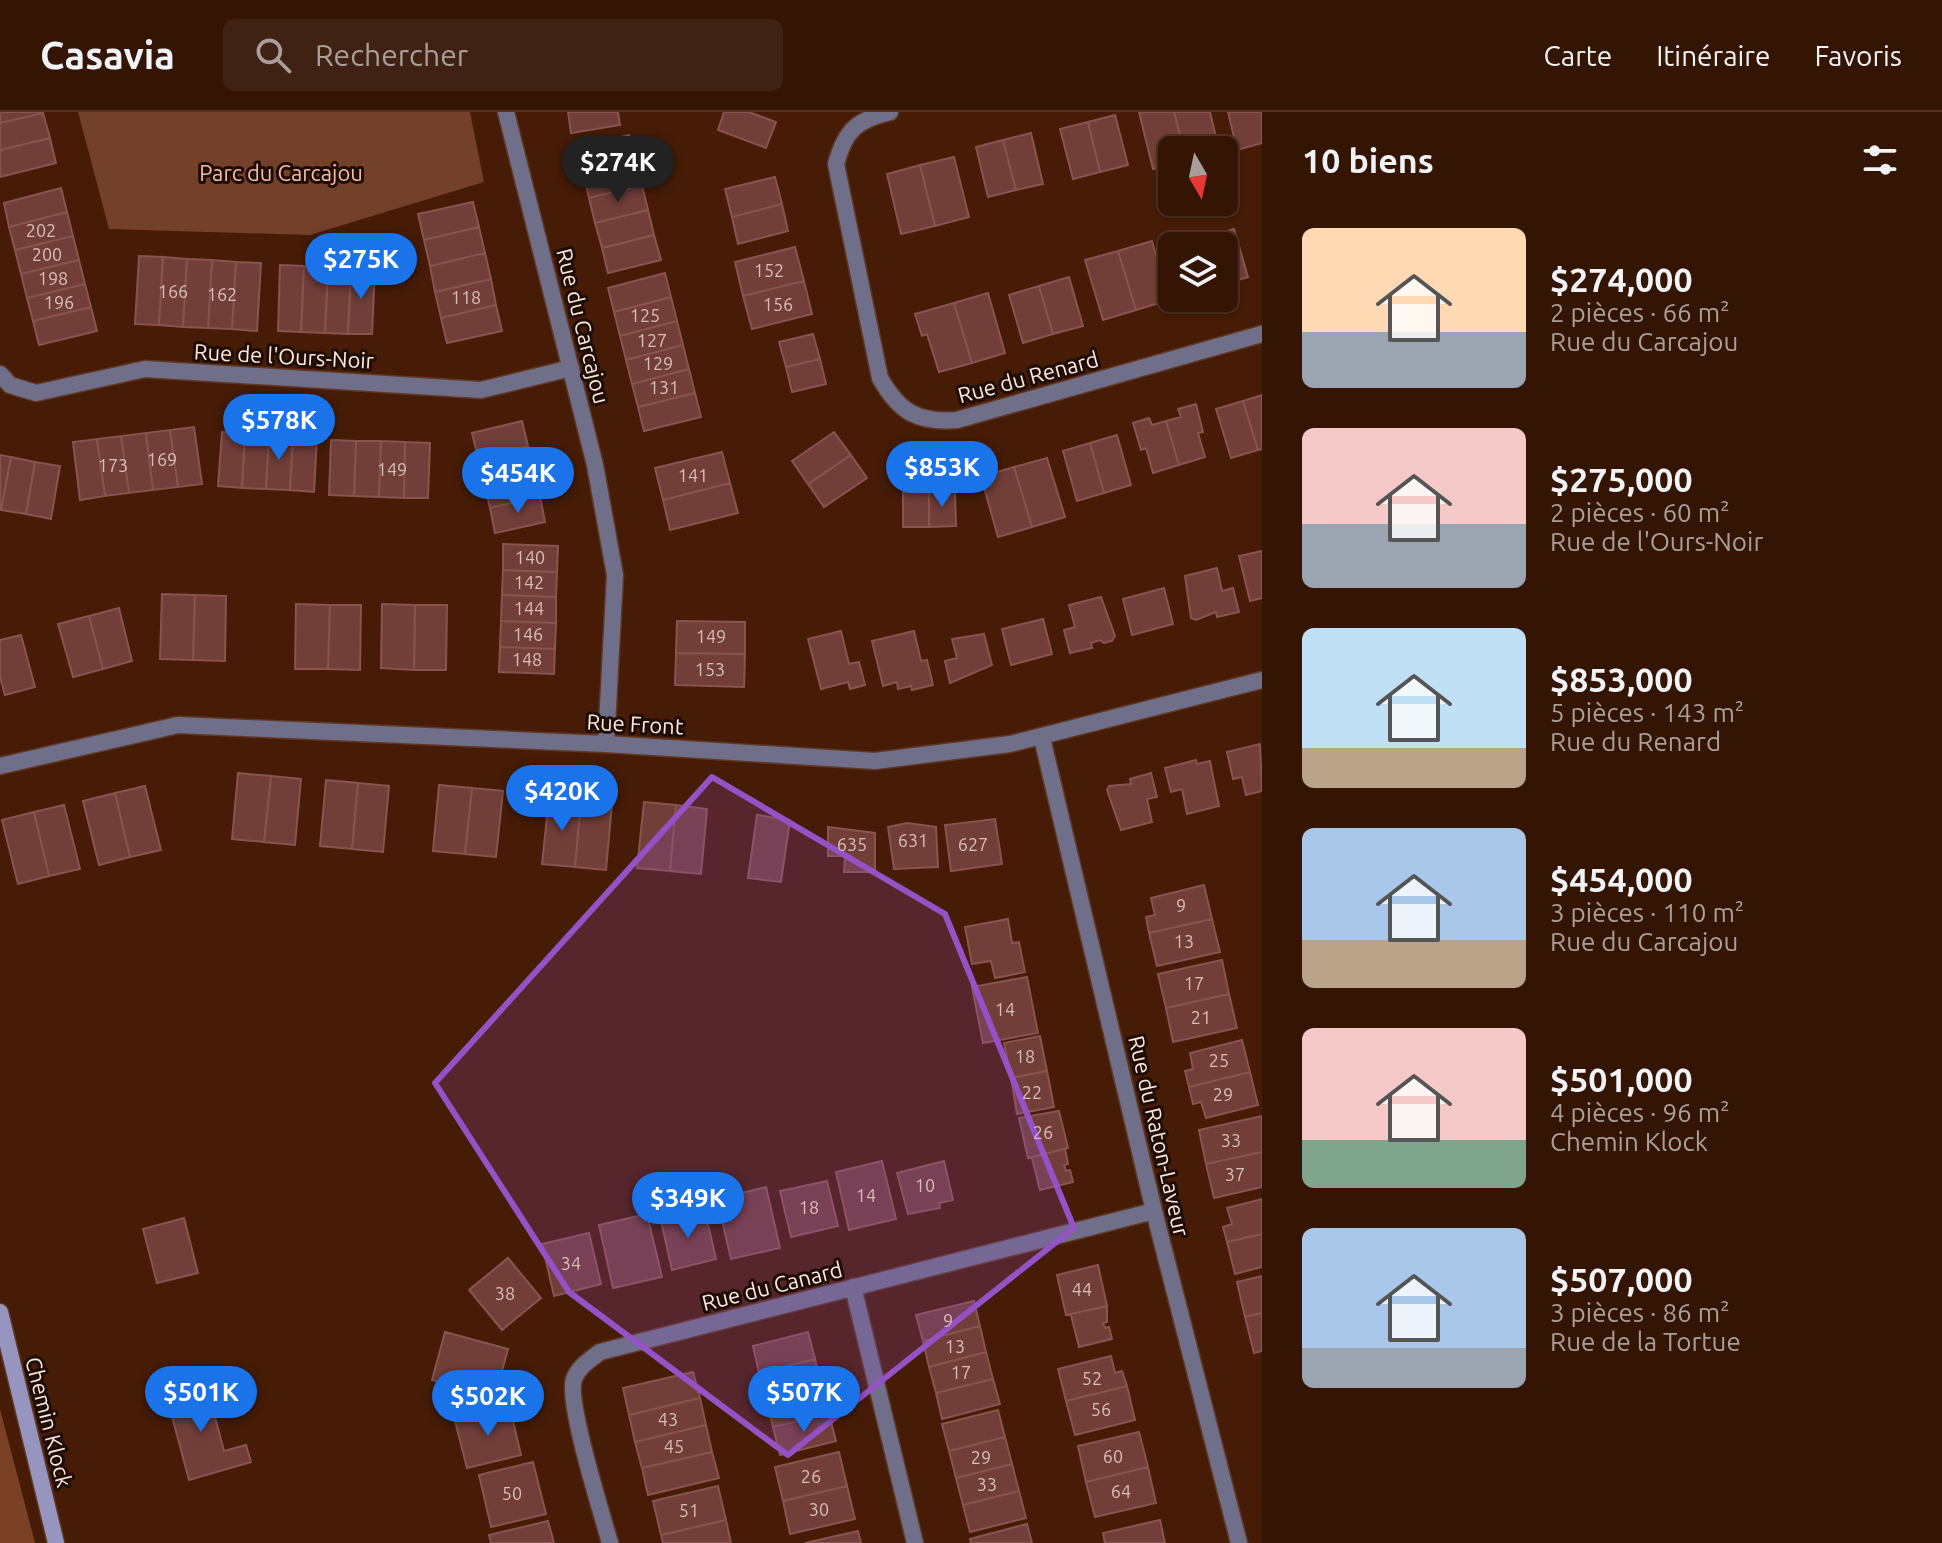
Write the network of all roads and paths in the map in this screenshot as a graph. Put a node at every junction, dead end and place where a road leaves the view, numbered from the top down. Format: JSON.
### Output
{"nodes":[{"id":1,"x":506,"y":112,"type":"edge"},
{"id":2,"x":890,"y":112,"type":"edge"},
{"id":3,"x":1262,"y":334,"type":"edge"},
{"id":4,"x":571,"y":368,"type":"junction"},
{"id":5,"x":0,"y":374,"type":"edge"},
{"id":6,"x":1262,"y":680,"type":"edge"},
{"id":7,"x":1042,"y":738,"type":"junction"},
{"id":8,"x":606,"y":744,"type":"junction"},
{"id":9,"x":0,"y":766,"type":"edge"},
{"id":10,"x":1154,"y":1211,"type":"junction"},
{"id":11,"x":853,"y":1287,"type":"junction"},
{"id":12,"x":0,"y":1312,"type":"edge"},
{"id":13,"x":56,"y":1543,"type":"edge"},
{"id":14,"x":610,"y":1543,"type":"edge"},
{"id":15,"x":915,"y":1543,"type":"edge"},
{"id":16,"x":1239,"y":1543,"type":"edge"}],
"edges":[{"from":1,"to":4,"type":"street","name":"Rue du Carcajou"},
{"from":2,"to":3,"type":"street","name":"Rue du Renard"},
{"from":4,"to":5,"type":"street","name":"Rue de l'Ours-Noir"},
{"from":4,"to":8,"type":"street","name":"Rue du Carcajou"},
{"from":6,"to":7,"type":"street","name":"Rue Front"},
{"from":7,"to":8,"type":"street","name":"Rue Front"},
{"from":7,"to":10,"type":"street","name":"Rue du Raton-Laveur"},
{"from":8,"to":9,"type":"street","name":"Rue Front"},
{"from":10,"to":11,"type":"street","name":"Rue du Canard"},
{"from":10,"to":16,"type":"street","name":"Rue du Raton-Laveur"},
{"from":11,"to":14,"type":"street","name":"Rue du Canard"},
{"from":11,"to":15,"type":"street"},
{"from":12,"to":13,"type":"main road","name":"Chemin Klock"}]}
